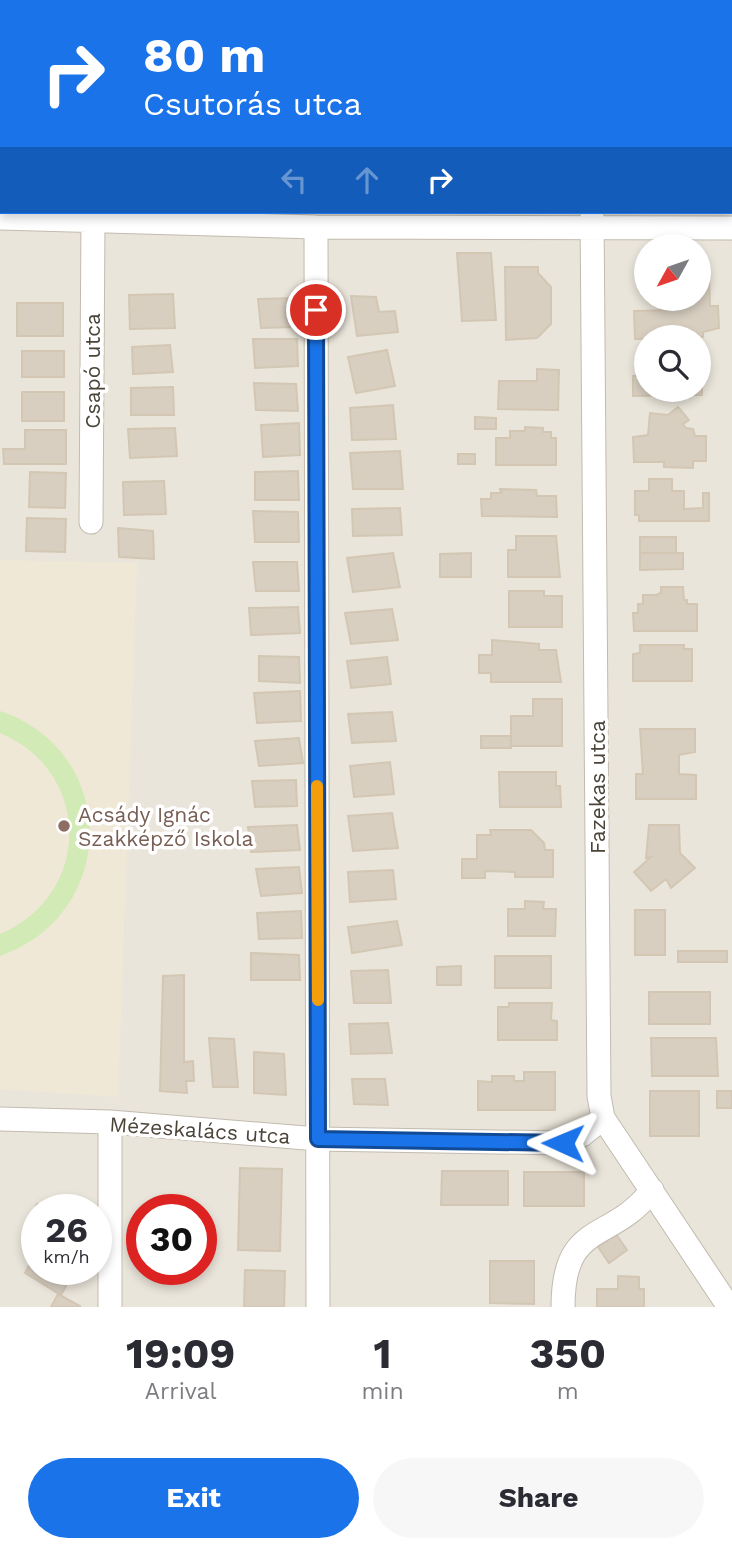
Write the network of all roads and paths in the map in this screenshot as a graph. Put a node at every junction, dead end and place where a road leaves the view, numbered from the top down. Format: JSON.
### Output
{"nodes":[{"id":1,"x":0,"y":218,"type":"edge"},
{"id":2,"x":282,"y":219,"type":"edge"},
{"id":3,"x":93,"y":220,"type":"junction"},
{"id":4,"x":592,"y":220,"type":"edge"},
{"id":5,"x":316,"y":227,"type":"junction"},
{"id":6,"x":732,"y":228,"type":"edge"},
{"id":7,"x":92,"y":522,"type":"dead end"},
{"id":8,"x":603,"y":1118,"type":"junction"},
{"id":9,"x":0,"y":1119,"type":"edge"},
{"id":10,"x":110,"y":1122,"type":"junction"},
{"id":11,"x":318,"y":1139,"type":"junction"},
{"id":12,"x":652,"y":1191,"type":"junction"},
{"id":13,"x":110,"y":1307,"type":"edge"},
{"id":14,"x":318,"y":1307,"type":"edge"},
{"id":15,"x":563,"y":1307,"type":"edge"},
{"id":16,"x":729,"y":1307,"type":"edge"}],
"edges":[{"from":1,"to":3,"type":"street"},
{"from":2,"to":3,"type":"street"},
{"from":2,"to":5,"type":"street"},
{"from":3,"to":7,"type":"street","name":"Csapó utca"},
{"from":4,"to":5,"type":"street"},
{"from":4,"to":6,"type":"street"},
{"from":4,"to":8,"type":"street","name":"Fazekas utca"},
{"from":5,"to":11,"type":"street"},
{"from":8,"to":11,"type":"street","name":"Mézeskalács utca"},
{"from":8,"to":12,"type":"street","name":"Fazekas utca"},
{"from":9,"to":10,"type":"street","name":"Mézeskalács utca"},
{"from":10,"to":11,"type":"street","name":"Mézeskalács utca"},
{"from":10,"to":13,"type":"street"},
{"from":11,"to":14,"type":"street"},
{"from":12,"to":15,"type":"street"},
{"from":12,"to":16,"type":"street","name":"Fazekas utca"}]}
